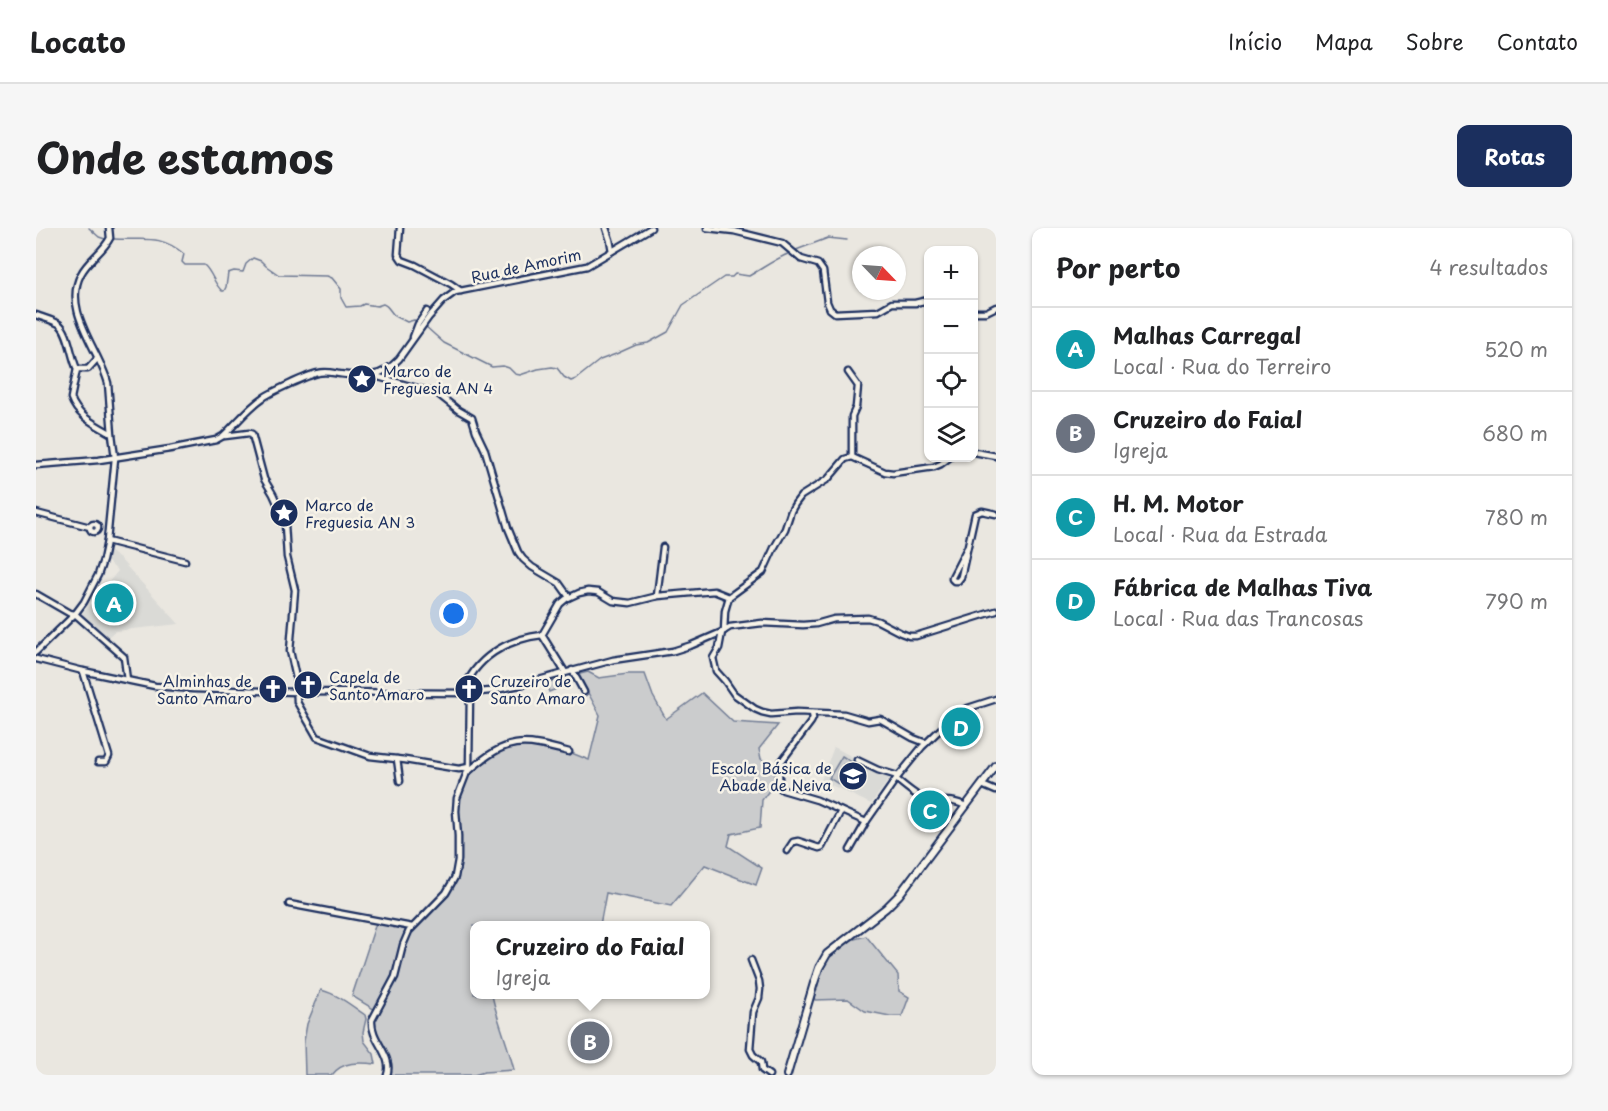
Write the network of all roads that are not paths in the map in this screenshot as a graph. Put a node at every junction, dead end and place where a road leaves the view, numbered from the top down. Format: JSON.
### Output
{"nodes":[{"id":1,"x":109,"y":228,"type":"edge"},
{"id":2,"x":400,"y":228,"type":"edge"},
{"id":3,"x":606,"y":228,"type":"edge"},
{"id":4,"x":651,"y":228,"type":"edge"},
{"id":5,"x":707,"y":228,"type":"edge"},
{"id":6,"x":612,"y":251,"type":"junction"},
{"id":7,"x":460,"y":291,"type":"junction"},
{"id":8,"x":924,"y":301,"type":"edge"},
{"id":9,"x":996,"y":307,"type":"edge"},
{"id":10,"x":427,"y":311,"type":"dead end"},
{"id":11,"x":978,"y":312,"type":"edge"},
{"id":12,"x":36,"y":315,"type":"edge"},
{"id":13,"x":413,"y":340,"type":"junction"},
{"id":14,"x":97,"y":359,"type":"junction"},
{"id":15,"x":77,"y":369,"type":"junction"},
{"id":16,"x":848,"y":372,"type":"dead end"},
{"id":17,"x":375,"y":376,"type":"junction"},
{"id":18,"x":112,"y":434,"type":"junction"},
{"id":19,"x":223,"y":436,"type":"junction"},
{"id":20,"x":978,"y":453,"type":"edge"},
{"id":21,"x":996,"y":456,"type":"edge"},
{"id":22,"x":852,"y":457,"type":"junction"},
{"id":23,"x":115,"y":458,"type":"junction"},
{"id":24,"x":944,"y":462,"type":"edge"},
{"id":25,"x":36,"y":465,"type":"edge"},
{"id":26,"x":36,"y":513,"type":"edge"},
{"id":27,"x":996,"y":514,"type":"edge"},
{"id":28,"x":90,"y":527,"type":"dead end"},
{"id":29,"x":107,"y":541,"type":"junction"},
{"id":30,"x":663,"y":547,"type":"dead end"},
{"id":31,"x":967,"y":548,"type":"junction"},
{"id":32,"x":185,"y":561,"type":"dead end"},
{"id":33,"x":36,"y":594,"type":"edge"},
{"id":34,"x":657,"y":596,"type":"junction"},
{"id":35,"x":568,"y":597,"type":"junction"},
{"id":36,"x":729,"y":597,"type":"junction"},
{"id":37,"x":996,"y":611,"type":"edge"},
{"id":38,"x":75,"y":614,"type":"junction"},
{"id":39,"x":723,"y":632,"type":"junction"},
{"id":40,"x":542,"y":635,"type":"junction"},
{"id":41,"x":36,"y":652,"type":"edge"},
{"id":42,"x":36,"y":658,"type":"edge"},
{"id":43,"x":572,"y":670,"type":"junction"},
{"id":44,"x":83,"y":671,"type":"junction"},
{"id":45,"x":565,"y":672,"type":"junction"},
{"id":46,"x":473,"y":673,"type":"junction"},
{"id":47,"x":127,"y":680,"type":"junction"},
{"id":48,"x":296,"y":692,"type":"junction"},
{"id":49,"x":463,"y":692,"type":"junction"},
{"id":50,"x":473,"y":692,"type":"junction"},
{"id":51,"x":584,"y":692,"type":"dead end"},
{"id":52,"x":996,"y":699,"type":"edge"},
{"id":53,"x":812,"y":713,"type":"junction"},
{"id":54,"x":926,"y":743,"type":"junction"},
{"id":55,"x":569,"y":752,"type":"dead end"},
{"id":56,"x":397,"y":759,"type":"junction"},
{"id":57,"x":857,"y":760,"type":"dead end"},
{"id":58,"x":98,"y":762,"type":"dead end"},
{"id":59,"x":996,"y":766,"type":"edge"},
{"id":60,"x":469,"y":769,"type":"junction"},
{"id":61,"x":897,"y":778,"type":"junction"},
{"id":62,"x":400,"y":781,"type":"dead end"},
{"id":63,"x":982,"y":785,"type":"junction"},
{"id":64,"x":996,"y":790,"type":"edge"},
{"id":65,"x":966,"y":806,"type":"junction"},
{"id":66,"x":841,"y":811,"type":"junction"},
{"id":67,"x":866,"y":822,"type":"junction"},
{"id":68,"x":850,"y":850,"type":"dead end"},
{"id":69,"x":788,"y":851,"type":"dead end"},
{"id":70,"x":289,"y":904,"type":"dead end"},
{"id":71,"x":411,"y":927,"type":"junction"},
{"id":72,"x":751,"y":960,"type":"dead end"},
{"id":73,"x":761,"y":1073,"type":"edge"},
{"id":74,"x":387,"y":1075,"type":"edge"},
{"id":75,"x":769,"y":1075,"type":"edge"},
{"id":76,"x":787,"y":1075,"type":"edge"}],
"edges":[{"from":1,"to":14,"type":"street"},
{"from":2,"to":7,"type":"street"},
{"from":3,"to":6,"type":"street"},
{"from":4,"to":6,"type":"street","name":"Rua de Amorim"},
{"from":5,"to":8,"type":"street"},
{"from":6,"to":7,"type":"street","name":"Rua de Amorim"},
{"from":7,"to":13,"type":"street","name":"Rua de Amorim"},
{"from":9,"to":11,"type":"street"},
{"from":10,"to":13,"type":"street"},
{"from":12,"to":15,"type":"street"},
{"from":13,"to":17,"type":"street","name":"Rua de Amorim"},
{"from":14,"to":15,"type":"street"},
{"from":14,"to":18,"type":"street"},
{"from":15,"to":18,"type":"street"},
{"from":16,"to":22,"type":"street"},
{"from":17,"to":19,"type":"street"},
{"from":17,"to":35,"type":"street"},
{"from":18,"to":23,"type":"street"},
{"from":19,"to":23,"type":"street"},
{"from":19,"to":48,"type":"street"},
{"from":20,"to":21,"type":"street"},
{"from":22,"to":24,"type":"street"},
{"from":22,"to":36,"type":"street"},
{"from":23,"to":25,"type":"street"},
{"from":23,"to":29,"type":"street"},
{"from":26,"to":28,"type":"street"},
{"from":27,"to":31,"type":"street"},
{"from":29,"to":32,"type":"street"},
{"from":29,"to":38,"type":"street"},
{"from":30,"to":34,"type":"street"},
{"from":31,"to":31,"type":"street"},
{"from":33,"to":38,"type":"street"},
{"from":34,"to":35,"type":"street"},
{"from":34,"to":36,"type":"street"},
{"from":35,"to":40,"type":"street"},
{"from":36,"to":39,"type":"street"},
{"from":37,"to":39,"type":"street"},
{"from":38,"to":41,"type":"street"},
{"from":38,"to":47,"type":"street"},
{"from":39,"to":43,"type":"street"},
{"from":39,"to":53,"type":"street"},
{"from":40,"to":45,"type":"street"},
{"from":40,"to":46,"type":"street"},
{"from":42,"to":44,"type":"street"},
{"from":43,"to":45,"type":"street"},
{"from":43,"to":51,"type":"street"},
{"from":44,"to":47,"type":"street"},
{"from":44,"to":58,"type":"street"},
{"from":45,"to":50,"type":"street"},
{"from":46,"to":49,"type":"street"},
{"from":46,"to":50,"type":"street"},
{"from":47,"to":48,"type":"street"},
{"from":48,"to":49,"type":"street"},
{"from":48,"to":56,"type":"street"},
{"from":49,"to":50,"type":"street"},
{"from":50,"to":60,"type":"street"},
{"from":52,"to":54,"type":"street"},
{"from":53,"to":54,"type":"street"},
{"from":53,"to":66,"type":"street"},
{"from":54,"to":61,"type":"street"},
{"from":55,"to":60,"type":"street"},
{"from":56,"to":60,"type":"street"},
{"from":56,"to":62,"type":"street"},
{"from":57,"to":61,"type":"street"},
{"from":59,"to":63,"type":"main road"},
{"from":60,"to":71,"type":"street"},
{"from":61,"to":65,"type":"street"},
{"from":61,"to":67,"type":"street"},
{"from":63,"to":64,"type":"street"},
{"from":63,"to":65,"type":"main road"},
{"from":65,"to":76,"type":"main road"},
{"from":66,"to":67,"type":"street"},
{"from":66,"to":69,"type":"street"},
{"from":67,"to":68,"type":"street"},
{"from":70,"to":71,"type":"street"},
{"from":71,"to":74,"type":"street"},
{"from":72,"to":73,"type":"street"},
{"from":73,"to":75,"type":"street"}]}
